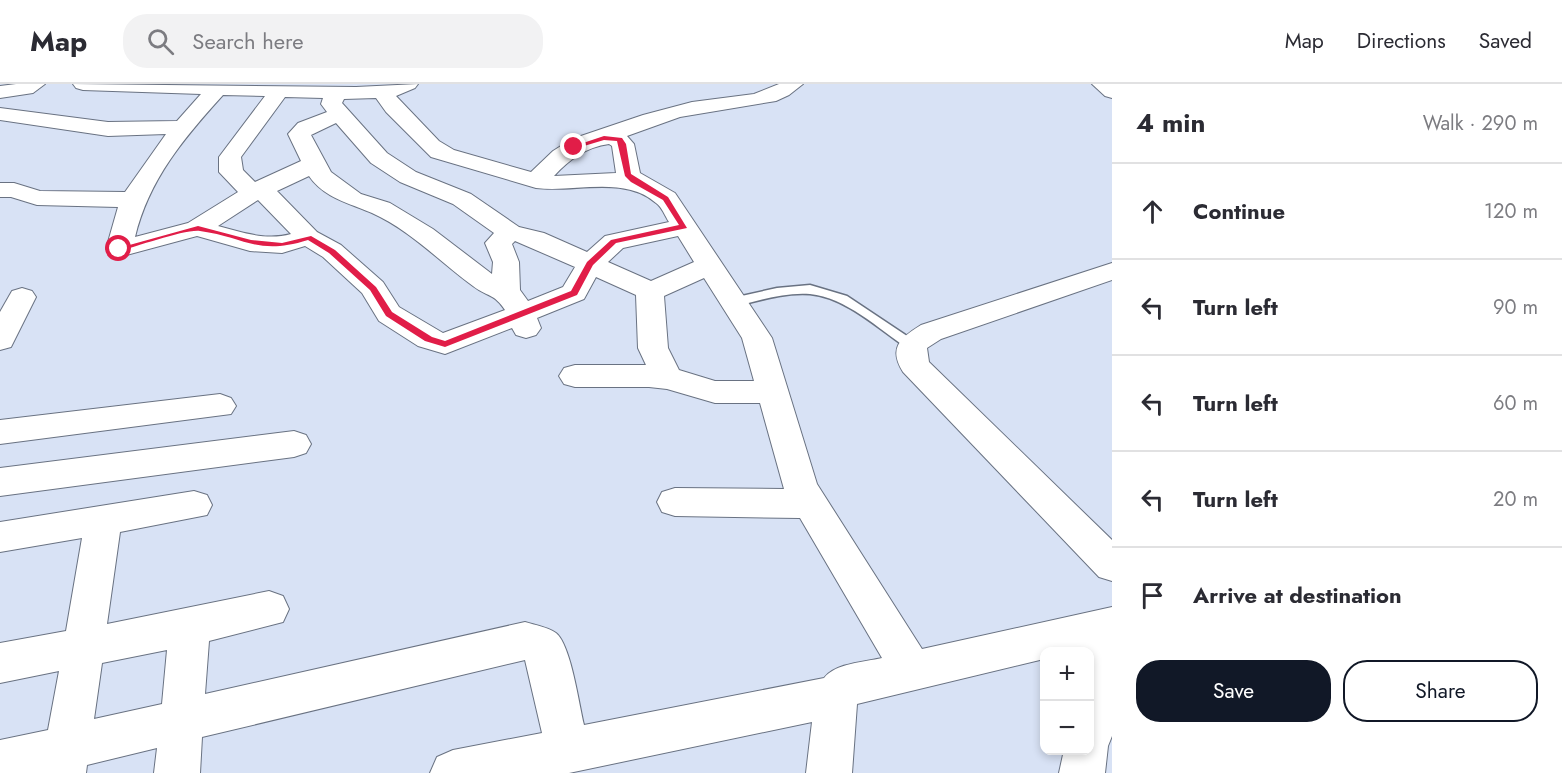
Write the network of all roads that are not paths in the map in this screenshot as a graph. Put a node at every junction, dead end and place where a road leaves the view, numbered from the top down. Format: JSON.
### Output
{"nodes":[{"id":1,"x":35,"y":84,"type":"edge"},
{"id":2,"x":83,"y":84,"type":"edge"},
{"id":3,"x":408,"y":84,"type":"edge"},
{"id":4,"x":793,"y":84,"type":"edge"},
{"id":5,"x":1102,"y":84,"type":"edge"},
{"id":6,"x":219,"y":87,"type":"junction"},
{"id":7,"x":280,"y":90,"type":"junction"},
{"id":8,"x":383,"y":91,"type":"junction"},
{"id":9,"x":1112,"y":92,"type":"edge"},
{"id":10,"x":3,"y":95,"type":"edge"},
{"id":11,"x":338,"y":104,"type":"junction"},
{"id":12,"x":0,"y":114,"type":"edge"},
{"id":13,"x":182,"y":128,"type":"junction"},
{"id":14,"x":604,"y":138,"type":"junction"},
{"id":15,"x":329,"y":145,"type":"junction"},
{"id":16,"x":633,"y":180,"type":"junction"},
{"id":17,"x":536,"y":181,"type":"junction"},
{"id":18,"x":0,"y":190,"type":"edge"},
{"id":19,"x":263,"y":191,"type":"junction"},
{"id":20,"x":134,"y":200,"type":"junction"},
{"id":21,"x":684,"y":227,"type":"junction"},
{"id":22,"x":198,"y":228,"type":"junction"},
{"id":23,"x":510,"y":232,"type":"junction"},
{"id":24,"x":308,"y":237,"type":"junction"},
{"id":25,"x":590,"y":264,"type":"junction"},
{"id":26,"x":708,"y":265,"type":"junction"},
{"id":27,"x":1112,"y":271,"type":"edge"},
{"id":28,"x":650,"y":291,"type":"junction"},
{"id":29,"x":22,"y":297,"type":"dead end"},
{"id":30,"x":733,"y":302,"type":"junction"},
{"id":31,"x":517,"y":310,"type":"junction"},
{"id":32,"x":0,"y":340,"type":"edge"},
{"id":33,"x":912,"y":344,"type":"junction"},
{"id":34,"x":575,"y":376,"type":"dead end"},
{"id":35,"x":667,"y":378,"type":"junction"},
{"id":36,"x":774,"y":392,"type":"junction"},
{"id":37,"x":220,"y":406,"type":"dead end"},
{"id":38,"x":0,"y":432,"type":"edge"},
{"id":39,"x":294,"y":444,"type":"dead end"},
{"id":40,"x":0,"y":482,"type":"edge"},
{"id":41,"x":675,"y":502,"type":"dead end"},
{"id":42,"x":807,"y":504,"type":"junction"},
{"id":43,"x":194,"y":505,"type":"dead end"},
{"id":44,"x":104,"y":520,"type":"junction"},
{"id":45,"x":0,"y":537,"type":"edge"},
{"id":46,"x":1112,"y":566,"type":"edge"},
{"id":47,"x":269,"y":609,"type":"dead end"},
{"id":48,"x":1112,"y":625,"type":"edge"},
{"id":49,"x":190,"y":627,"type":"junction"},
{"id":50,"x":83,"y":648,"type":"junction"},
{"id":51,"x":0,"y":663,"type":"edge"},
{"id":52,"x":912,"y":670,"type":"junction"},
{"id":53,"x":836,"y":696,"type":"junction"},
{"id":54,"x":1094,"y":712,"type":"edge"},
{"id":55,"x":182,"y":721,"type":"junction"},
{"id":56,"x":568,"y":751,"type":"junction"},
{"id":57,"x":1086,"y":755,"type":"edge"},
{"id":58,"x":65,"y":760,"type":"edge"},
{"id":59,"x":0,"y":763,"type":"edge"},
{"id":60,"x":177,"y":773,"type":"edge"},
{"id":61,"x":453,"y":773,"type":"edge"},
{"id":62,"x":829,"y":773,"type":"edge"},
{"id":63,"x":1082,"y":773,"type":"edge"}],
"edges":[{"from":1,"to":10,"type":"street"},
{"from":2,"to":6,"type":"street"},
{"from":3,"to":8,"type":"street"},
{"from":4,"to":14,"type":"street"},
{"from":5,"to":9,"type":"street"},
{"from":6,"to":7,"type":"street"},
{"from":6,"to":13,"type":"street"},
{"from":7,"to":11,"type":"street"},
{"from":7,"to":19,"type":"street"},
{"from":8,"to":11,"type":"street"},
{"from":8,"to":17,"type":"street"},
{"from":11,"to":15,"type":"street"},
{"from":11,"to":15,"type":"street"},
{"from":12,"to":13,"type":"street"},
{"from":13,"to":20,"type":"street"},
{"from":14,"to":16,"type":"street"},
{"from":14,"to":17,"type":"street"},
{"from":15,"to":19,"type":"street"},
{"from":15,"to":23,"type":"street"},
{"from":15,"to":31,"type":"street"},
{"from":16,"to":17,"type":"street"},
{"from":16,"to":21,"type":"street"},
{"from":18,"to":20,"type":"street"},
{"from":19,"to":22,"type":"street"},
{"from":19,"to":24,"type":"street"},
{"from":20,"to":22,"type":"street"},
{"from":21,"to":25,"type":"street"},
{"from":21,"to":26,"type":"street"},
{"from":22,"to":24,"type":"street"},
{"from":23,"to":25,"type":"street"},
{"from":23,"to":31,"type":"street"},
{"from":24,"to":31,"type":"street"},
{"from":25,"to":28,"type":"street"},
{"from":25,"to":31,"type":"street"},
{"from":26,"to":28,"type":"street"},
{"from":26,"to":30,"type":"street"},
{"from":27,"to":33,"type":"street"},
{"from":28,"to":35,"type":"street"},
{"from":29,"to":32,"type":"street"},
{"from":30,"to":33,"type":"lane"},
{"from":30,"to":36,"type":"street"},
{"from":33,"to":46,"type":"street"},
{"from":34,"to":35,"type":"street"},
{"from":35,"to":36,"type":"street"},
{"from":36,"to":42,"type":"street"},
{"from":37,"to":38,"type":"street"},
{"from":39,"to":40,"type":"street"},
{"from":41,"to":42,"type":"street"},
{"from":42,"to":52,"type":"street"},
{"from":43,"to":44,"type":"street"},
{"from":44,"to":45,"type":"street"},
{"from":44,"to":50,"type":"street"},
{"from":47,"to":49,"type":"street"},
{"from":48,"to":52,"type":"street"},
{"from":48,"to":54,"type":"street"},
{"from":49,"to":50,"type":"street"},
{"from":49,"to":55,"type":"street"},
{"from":50,"to":51,"type":"street"},
{"from":50,"to":58,"type":"street"},
{"from":52,"to":53,"type":"street"},
{"from":53,"to":56,"type":"street"},
{"from":53,"to":62,"type":"street"},
{"from":55,"to":56,"type":"street"},
{"from":55,"to":58,"type":"street"},
{"from":55,"to":60,"type":"street"},
{"from":56,"to":61,"type":"street"},
{"from":57,"to":63,"type":"street"},
{"from":58,"to":59,"type":"street"}]}
